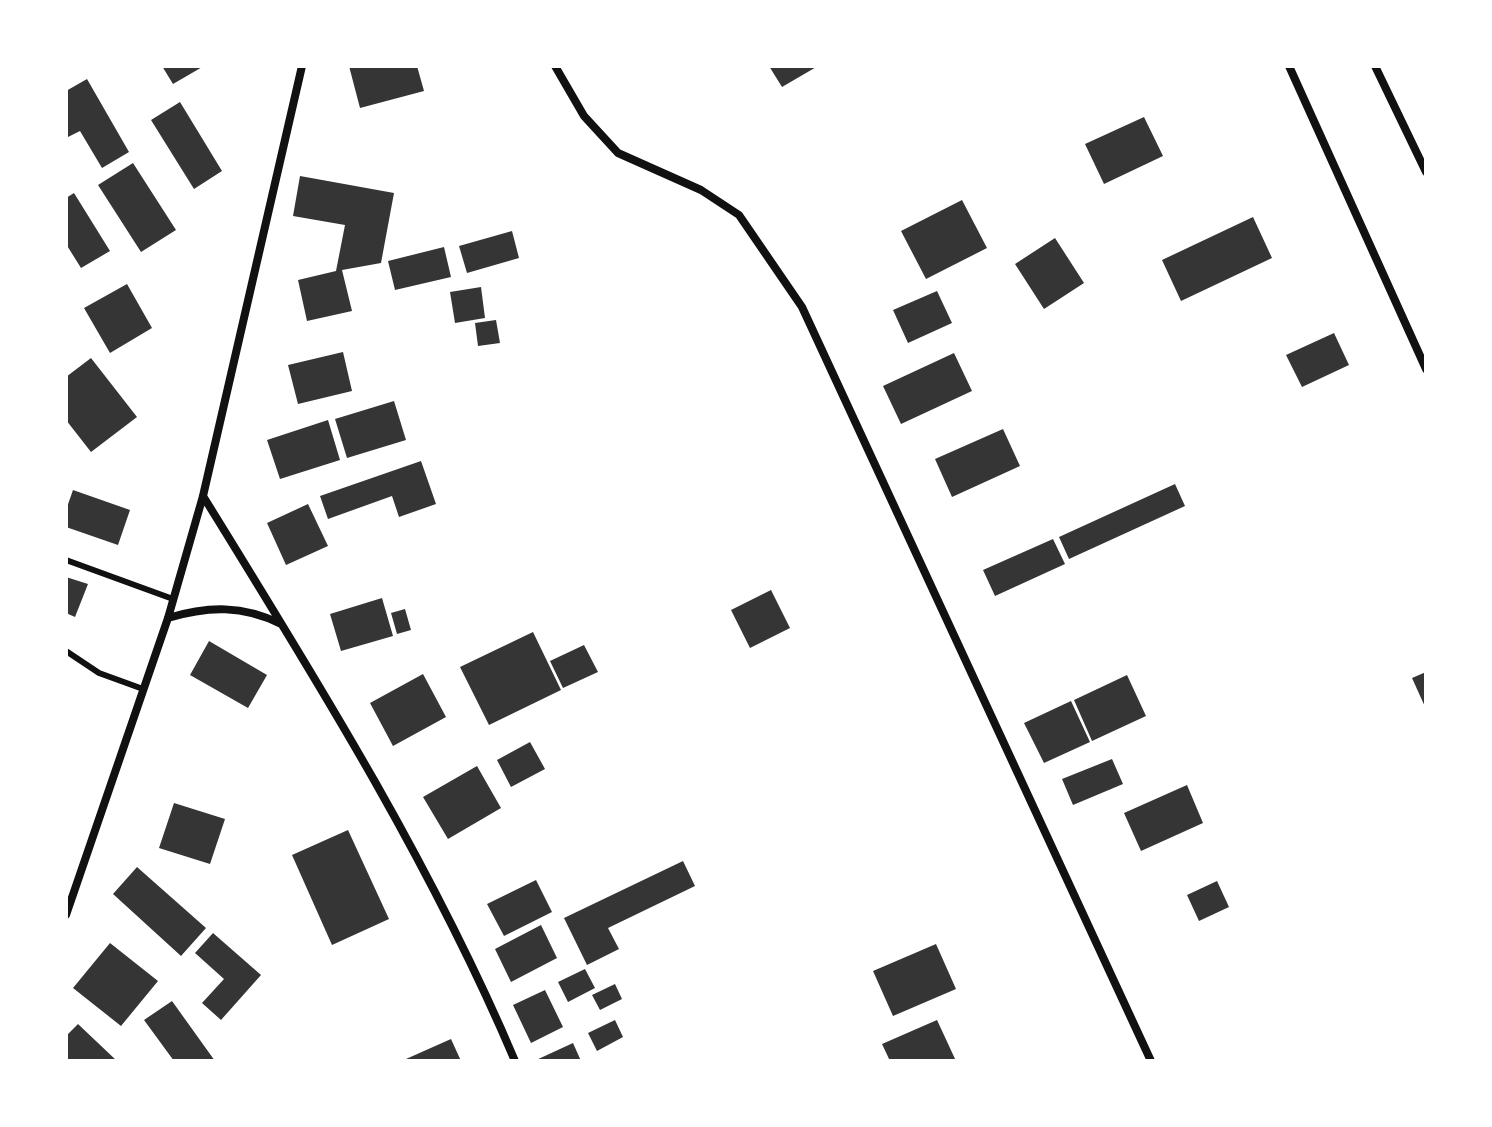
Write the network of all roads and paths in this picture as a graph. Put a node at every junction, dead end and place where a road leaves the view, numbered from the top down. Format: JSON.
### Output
{"nodes":[{"id":1,"x":302,"y":66,"type":"edge"},
{"id":2,"x":555,"y":66,"type":"edge"},
{"id":3,"x":1289,"y":66,"type":"edge"},
{"id":4,"x":1375,"y":66,"type":"edge"},
{"id":5,"x":1426,"y":172,"type":"edge"},
{"id":6,"x":1426,"y":369,"type":"edge"},
{"id":7,"x":203,"y":496,"type":"junction"},
{"id":8,"x":66,"y":560,"type":"edge"},
{"id":9,"x":173,"y":599,"type":"junction"},
{"id":10,"x":168,"y":618,"type":"junction"},
{"id":11,"x":282,"y":624,"type":"junction"},
{"id":12,"x":66,"y":651,"type":"edge"},
{"id":13,"x":143,"y":689,"type":"junction"},
{"id":14,"x":66,"y":915,"type":"edge"},
{"id":15,"x":515,"y":1061,"type":"edge"},
{"id":16,"x":1151,"y":1061,"type":"edge"}],
"edges":[{"from":1,"to":7,"type":"street"},
{"from":2,"to":16,"type":"street"},
{"from":3,"to":6,"type":"street"},
{"from":4,"to":5,"type":"street"},
{"from":7,"to":9,"type":"street"},
{"from":7,"to":11,"type":"street"},
{"from":8,"to":9,"type":"lane"},
{"from":9,"to":10,"type":"street"},
{"from":10,"to":11,"type":"street"},
{"from":10,"to":13,"type":"street"},
{"from":11,"to":15,"type":"street"},
{"from":12,"to":13,"type":"lane"},
{"from":13,"to":14,"type":"street"}]}
